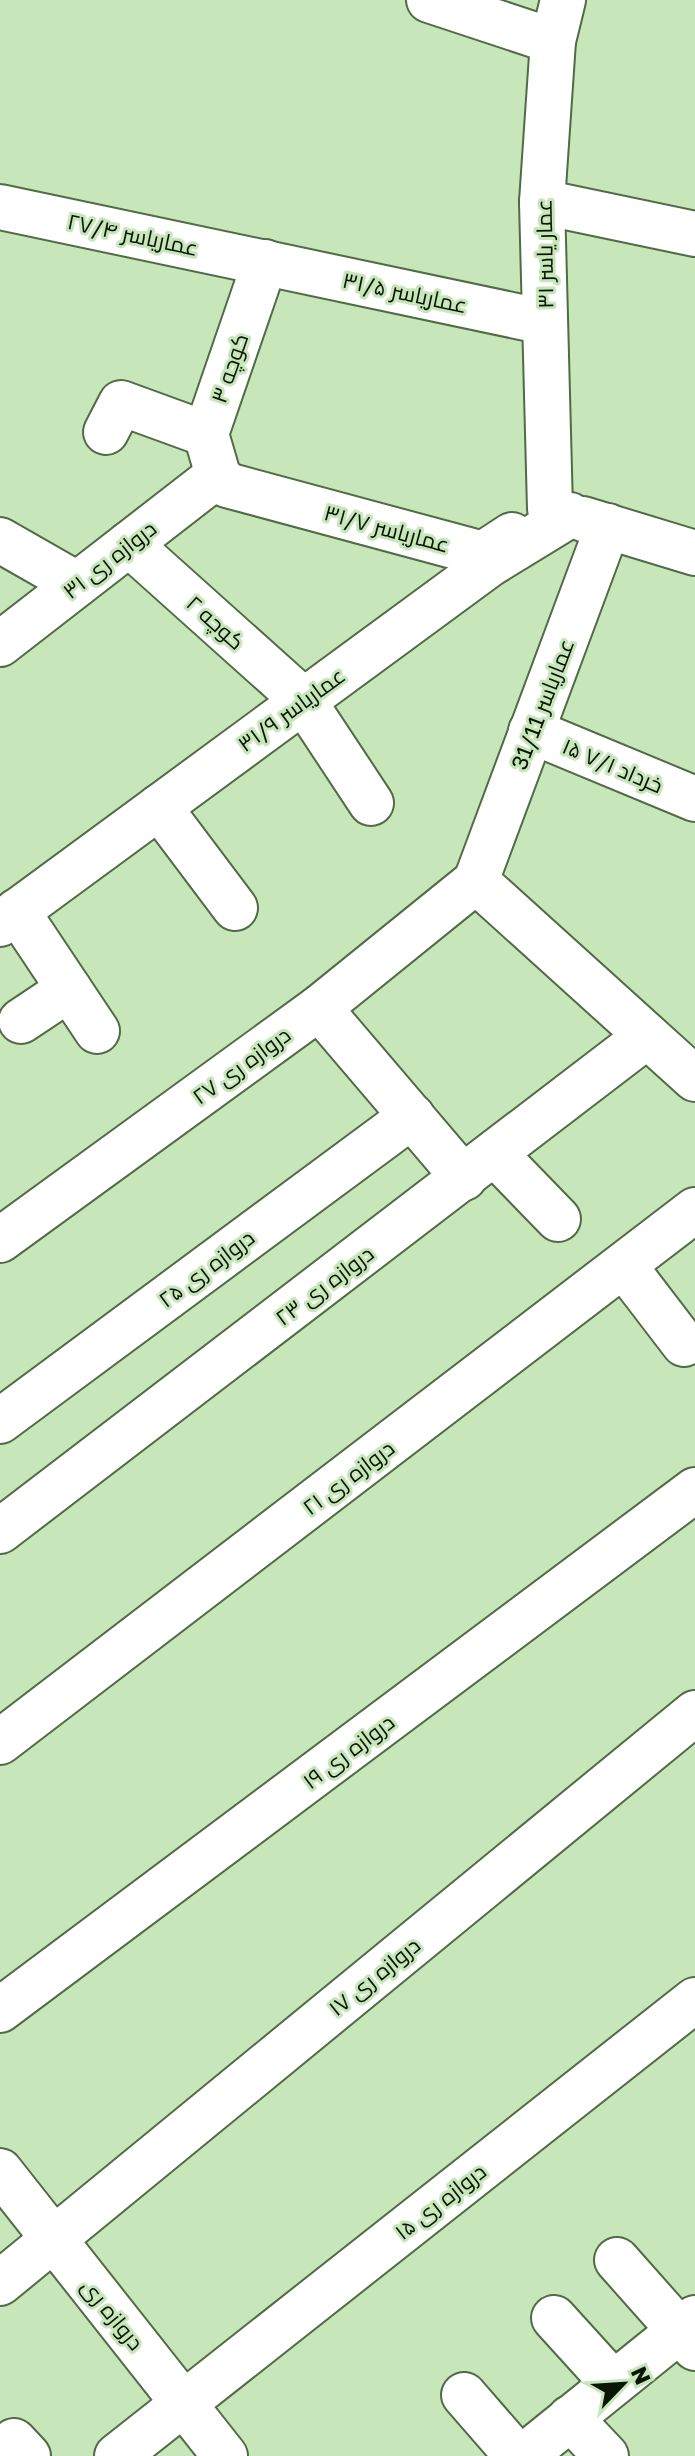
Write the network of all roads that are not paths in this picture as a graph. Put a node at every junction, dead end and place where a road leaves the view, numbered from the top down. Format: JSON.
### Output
{"nodes":[{"id":1,"x":429,"y":0,"type":"edge"},
{"id":2,"x":558,"y":20,"type":"edge"},
{"id":3,"x":542,"y":202,"type":"junction"},
{"id":4,"x":0,"y":207,"type":"edge"},
{"id":5,"x":695,"y":234,"type":"edge"},
{"id":6,"x":265,"y":262,"type":"junction"},
{"id":7,"x":545,"y":322,"type":"junction"},
{"id":8,"x":106,"y":432,"type":"dead end"},
{"id":9,"x":212,"y":454,"type":"junction"},
{"id":10,"x":576,"y":517,"type":"junction"},
{"id":11,"x":0,"y":540,"type":"edge"},
{"id":12,"x":129,"y":544,"type":"junction"},
{"id":13,"x":695,"y":553,"type":"edge"},
{"id":14,"x":77,"y":584,"type":"junction"},
{"id":15,"x":0,"y":644,"type":"edge"},
{"id":16,"x":303,"y":700,"type":"junction"},
{"id":17,"x":531,"y":731,"type":"junction"},
{"id":18,"x":695,"y":799,"type":"edge"},
{"id":19,"x":371,"y":803,"type":"dead end"},
{"id":20,"x":159,"y":807,"type":"junction"},
{"id":21,"x":476,"y":881,"type":"junction"},
{"id":22,"x":235,"y":908,"type":"dead end"},
{"id":23,"x":9,"y":917,"type":"edge"},
{"id":24,"x":69,"y":989,"type":"junction"},
{"id":25,"x":319,"y":1008,"type":"junction"},
{"id":26,"x":21,"y":1021,"type":"dead end"},
{"id":27,"x":97,"y":1031,"type":"dead end"},
{"id":28,"x":647,"y":1036,"type":"junction"},
{"id":29,"x":695,"y":1079,"type":"edge"},
{"id":30,"x":412,"y":1116,"type":"junction"},
{"id":31,"x":480,"y":1166,"type":"junction"},
{"id":32,"x":695,"y":1210,"type":"edge"},
{"id":33,"x":558,"y":1219,"type":"dead end"},
{"id":34,"x":0,"y":1240,"type":"edge"},
{"id":35,"x":625,"y":1267,"type":"junction"},
{"id":36,"x":684,"y":1344,"type":"dead end"},
{"id":37,"x":0,"y":1421,"type":"edge"},
{"id":38,"x":695,"y":1490,"type":"edge"},
{"id":39,"x":0,"y":1531,"type":"edge"},
{"id":40,"x":695,"y":1713,"type":"edge"},
{"id":41,"x":0,"y":1742,"type":"edge"},
{"id":42,"x":695,"y":2000,"type":"edge"},
{"id":43,"x":0,"y":2010,"type":"edge"},
{"id":44,"x":0,"y":2171,"type":"edge"},
{"id":45,"x":53,"y":2239,"type":"junction"},
{"id":46,"x":617,"y":2260,"type":"dead end"},
{"id":47,"x":0,"y":2283,"type":"edge"},
{"id":48,"x":554,"y":2318,"type":"dead end"},
{"id":49,"x":690,"y":2332,"type":"edge"},
{"id":50,"x":613,"y":2383,"type":"junction"},
{"id":51,"x":464,"y":2395,"type":"dead end"},
{"id":52,"x":184,"y":2402,"type":"junction"},
{"id":53,"x":570,"y":2418,"type":"junction"},
{"id":54,"x":117,"y":2456,"type":"edge"},
{"id":55,"x":225,"y":2456,"type":"edge"},
{"id":56,"x":517,"y":2456,"type":"edge"},
{"id":57,"x":524,"y":2456,"type":"edge"},
{"id":58,"x":606,"y":2456,"type":"edge"}],
"edges":[{"from":1,"to":2,"type":"street"},
{"from":2,"to":3,"type":"street","name":"عمار یاسر ۳۱"},
{"from":3,"to":5,"type":"street"},
{"from":3,"to":7,"type":"street","name":"عمار یاسر ۳۱"},
{"from":4,"to":6,"type":"street","name":"عماریاسر ۲۷/۴"},
{"from":6,"to":7,"type":"street","name":"عماریاسر ۳۱/۵"},
{"from":6,"to":9,"type":"street","name":"کوچه ۳"},
{"from":7,"to":10,"type":"street","name":"عمار یاسر ۳۱"},
{"from":8,"to":9,"type":"street","name":"عماریاسر ۳۱/۷"},
{"from":9,"to":10,"type":"street","name":"عماریاسر ۳۱/۷"},
{"from":9,"to":12,"type":"street","name":"دروازه ری ۳۱"},
{"from":10,"to":13,"type":"street"},
{"from":10,"to":16,"type":"street","name":"عماریاسر ۳۱/۹"},
{"from":10,"to":17,"type":"street","name":"عماریاسر 31/11"},
{"from":11,"to":14,"type":"street"},
{"from":12,"to":14,"type":"street","name":"دروازه ری ۳۱"},
{"from":12,"to":16,"type":"street","name":"کوچه ۲"},
{"from":14,"to":15,"type":"street","name":"دروازه ری ۳۱"},
{"from":16,"to":19,"type":"street","name":"کوچه ۲"},
{"from":16,"to":20,"type":"street","name":"عماریاسر ۳۱/۹"},
{"from":17,"to":18,"type":"street","name":"۱۵ خرداد ۷/۱"},
{"from":17,"to":21,"type":"street","name":"عماریاسر 31/11"},
{"from":20,"to":22,"type":"street"},
{"from":20,"to":23,"type":"street","name":"عماریاسر ۳۱/۹"},
{"from":21,"to":25,"type":"street","name":"دروازه ری ۲۷"},
{"from":21,"to":28,"type":"street"},
{"from":23,"to":24,"type":"street"},
{"from":24,"to":26,"type":"street"},
{"from":24,"to":27,"type":"street"},
{"from":25,"to":30,"type":"street"},
{"from":25,"to":34,"type":"street","name":"دروازه ری ۲۷"},
{"from":28,"to":29,"type":"street"},
{"from":28,"to":31,"type":"street","name":"دروازه ری ۲۳"},
{"from":30,"to":31,"type":"street"},
{"from":30,"to":37,"type":"street","name":"دروازه ری ۲۵"},
{"from":31,"to":33,"type":"street"},
{"from":31,"to":39,"type":"street","name":"دروازه ری ۲۳"},
{"from":32,"to":35,"type":"street","name":"دروازه ری ۲۱"},
{"from":35,"to":36,"type":"street"},
{"from":35,"to":41,"type":"street","name":"دروازه ری ۲۱"},
{"from":38,"to":43,"type":"street","name":"دروازه ری ۱۹"},
{"from":40,"to":45,"type":"street","name":"دروازه ری ۱۷"},
{"from":42,"to":52,"type":"street","name":"دروازه ری ۱۵"},
{"from":44,"to":45,"type":"street","name":"دروازه ری"},
{"from":45,"to":47,"type":"street","name":"دروازه ری ۱۷"},
{"from":45,"to":52,"type":"street","name":"دروازه ری"},
{"from":46,"to":49,"type":"street"},
{"from":48,"to":50,"type":"street"},
{"from":49,"to":50,"type":"street"},
{"from":50,"to":53,"type":"street"},
{"from":51,"to":56,"type":"street"},
{"from":52,"to":54,"type":"street","name":"دروازه ری ۱۵"},
{"from":52,"to":55,"type":"street","name":"دروازه ری"},
{"from":53,"to":57,"type":"street"},
{"from":53,"to":58,"type":"street"}]}
